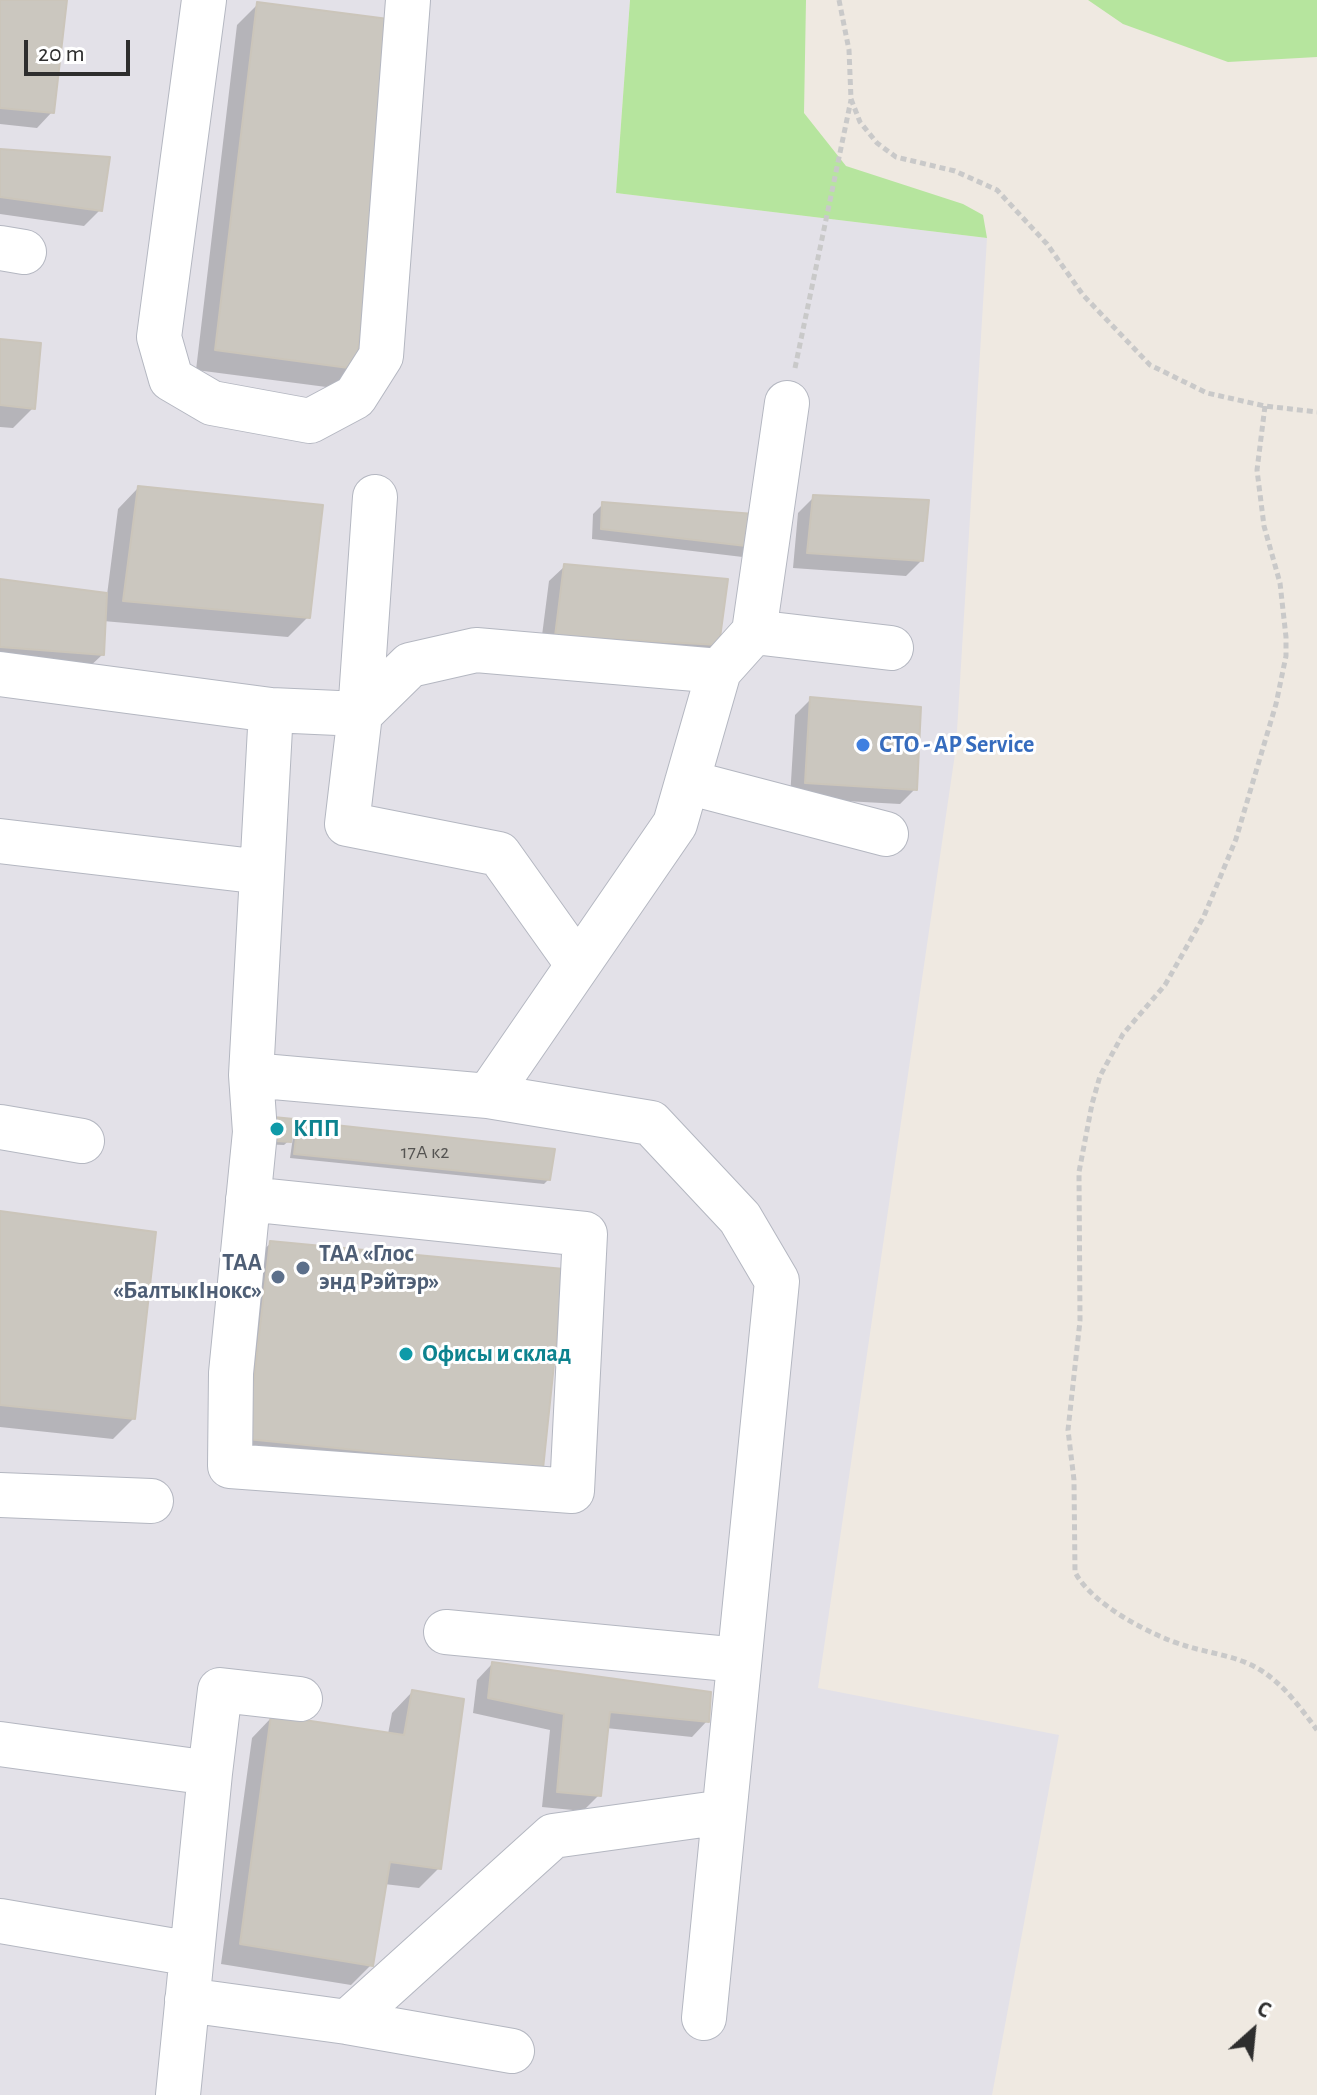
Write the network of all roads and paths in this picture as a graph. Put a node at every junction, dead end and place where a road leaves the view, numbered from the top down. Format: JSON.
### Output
{"nodes":[{"id":1,"x":204,"y":0,"type":"edge"},
{"id":2,"x":408,"y":0,"type":"edge"},
{"id":3,"x":839,"y":0,"type":"edge"},
{"id":4,"x":851,"y":99,"type":"junction"},
{"id":5,"x":787,"y":403,"type":"joint"},
{"id":6,"x":1265,"y":406,"type":"junction"},
{"id":7,"x":1317,"y":412,"type":"edge"},
{"id":8,"x":375,"y":497,"type":"dead end"},
{"id":9,"x":754,"y":632,"type":"junction"},
{"id":10,"x":891,"y":648,"type":"dead end"},
{"id":11,"x":719,"y":671,"type":"junction"},
{"id":12,"x":0,"y":674,"type":"edge"},
{"id":13,"x":271,"y":710,"type":"junction"},
{"id":14,"x":360,"y":714,"type":"junction"},
{"id":15,"x":687,"y":782,"type":"junction"},
{"id":16,"x":886,"y":834,"type":"dead end"},
{"id":17,"x":0,"y":841,"type":"edge"},
{"id":18,"x":262,"y":872,"type":"junction"},
{"id":19,"x":578,"y":965,"type":"junction"},
{"id":20,"x":251,"y":1075,"type":"junction"},
{"id":21,"x":488,"y":1096,"type":"junction"},
{"id":22,"x":0,"y":1127,"type":"edge"},
{"id":23,"x":82,"y":1141,"type":"dead end"},
{"id":24,"x":248,"y":1199,"type":"junction"},
{"id":25,"x":0,"y":1495,"type":"edge"},
{"id":26,"x":151,"y":1501,"type":"dead end"},
{"id":27,"x":446,"y":1632,"type":"dead end"},
{"id":28,"x":739,"y":1660,"type":"junction"},
{"id":29,"x":300,"y":1699,"type":"dead end"},
{"id":30,"x":1317,"y":1730,"type":"edge"},
{"id":31,"x":0,"y":1744,"type":"edge"},
{"id":32,"x":210,"y":1773,"type":"junction"},
{"id":33,"x":724,"y":1812,"type":"junction"},
{"id":34,"x":0,"y":1921,"type":"edge"},
{"id":35,"x":192,"y":1954,"type":"junction"},
{"id":36,"x":187,"y":2000,"type":"junction"},
{"id":37,"x":704,"y":2018,"type":"dead end"},
{"id":38,"x":347,"y":2022,"type":"junction"},
{"id":39,"x":512,"y":2051,"type":"dead end"},
{"id":40,"x":178,"y":2095,"type":"edge"}],
"edges":[{"from":1,"to":2,"type":"lane"},
{"from":3,"to":4,"type":"path"},
{"from":4,"to":5,"type":"path"},
{"from":4,"to":6,"type":"path"},
{"from":5,"to":9,"type":"lane"},
{"from":6,"to":7,"type":"path"},
{"from":6,"to":30,"type":"path"},
{"from":8,"to":14,"type":"lane"},
{"from":9,"to":10,"type":"lane"},
{"from":9,"to":11,"type":"lane"},
{"from":11,"to":14,"type":"lane"},
{"from":11,"to":15,"type":"lane"},
{"from":12,"to":13,"type":"lane"},
{"from":13,"to":14,"type":"lane"},
{"from":13,"to":18,"type":"lane"},
{"from":14,"to":19,"type":"lane"},
{"from":15,"to":16,"type":"lane"},
{"from":15,"to":19,"type":"lane"},
{"from":17,"to":18,"type":"lane"},
{"from":18,"to":20,"type":"lane"},
{"from":19,"to":21,"type":"lane"},
{"from":20,"to":21,"type":"lane"},
{"from":20,"to":24,"type":"lane"},
{"from":21,"to":28,"type":"lane"},
{"from":22,"to":23,"type":"lane"},
{"from":24,"to":24,"type":"lane"},
{"from":25,"to":26,"type":"lane"},
{"from":27,"to":28,"type":"lane"},
{"from":28,"to":33,"type":"lane"},
{"from":29,"to":32,"type":"lane"},
{"from":31,"to":32,"type":"lane"},
{"from":32,"to":35,"type":"lane"},
{"from":33,"to":37,"type":"lane"},
{"from":33,"to":38,"type":"lane"},
{"from":34,"to":35,"type":"lane"},
{"from":35,"to":36,"type":"lane"},
{"from":36,"to":38,"type":"lane"},
{"from":36,"to":40,"type":"lane"},
{"from":38,"to":39,"type":"lane"}]}
